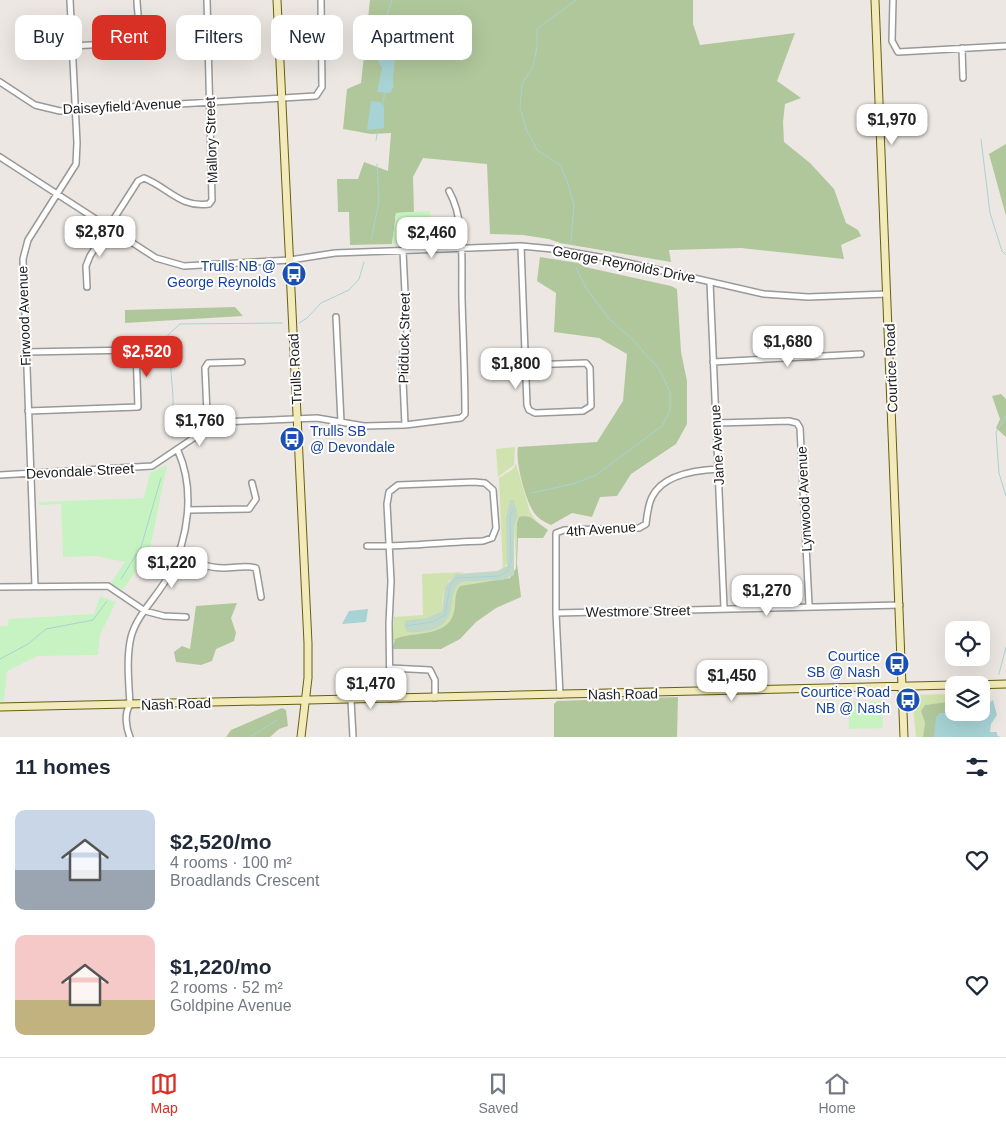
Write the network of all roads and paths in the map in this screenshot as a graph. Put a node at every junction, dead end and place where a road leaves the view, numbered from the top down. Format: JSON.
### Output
{"nodes":[{"id":1,"x":70,"y":0,"type":"edge"},
{"id":2,"x":137,"y":0,"type":"edge"},
{"id":3,"x":207,"y":0,"type":"edge"},
{"id":4,"x":278,"y":0,"type":"edge"},
{"id":5,"x":321,"y":0,"type":"edge"},
{"id":6,"x":875,"y":0,"type":"edge"},
{"id":7,"x":892,"y":0,"type":"edge"},
{"id":8,"x":70,"y":15,"type":"edge"},
{"id":9,"x":82,"y":45,"type":"edge"},
{"id":10,"x":1006,"y":46,"type":"edge"},
{"id":11,"x":962,"y":48,"type":"junction"},
{"id":12,"x":72,"y":60,"type":"edge"},
{"id":13,"x":963,"y":78,"type":"dead end"},
{"id":14,"x":0,"y":82,"type":"edge"},
{"id":15,"x":282,"y":97,"type":"junction"},
{"id":16,"x":210,"y":101,"type":"junction"},
{"id":17,"x":74,"y":110,"type":"junction"},
{"id":18,"x":0,"y":157,"type":"edge"},
{"id":19,"x":449,"y":190,"type":"dead end"},
{"id":20,"x":57,"y":193,"type":"junction"},
{"id":21,"x":108,"y":228,"type":"junction"},
{"id":22,"x":521,"y":246,"type":"junction"},
{"id":23,"x":461,"y":248,"type":"junction"},
{"id":24,"x":403,"y":251,"type":"junction"},
{"id":25,"x":290,"y":260,"type":"junction"},
{"id":26,"x":710,"y":282,"type":"junction"},
{"id":27,"x":87,"y":287,"type":"dead end"},
{"id":28,"x":888,"y":294,"type":"junction"},
{"id":29,"x":336,"y":317,"type":"dead end"},
{"id":30,"x":25,"y":352,"type":"junction"},
{"id":31,"x":861,"y":354,"type":"dead end"},
{"id":32,"x":242,"y":362,"type":"dead end"},
{"id":33,"x":713,"y":362,"type":"junction"},
{"id":34,"x":526,"y":365,"type":"junction"},
{"id":35,"x":28,"y":411,"type":"junction"},
{"id":36,"x":297,"y":419,"type":"junction"},
{"id":37,"x":341,"y":422,"type":"junction"},
{"id":38,"x":716,"y":423,"type":"junction"},
{"id":39,"x":405,"y":425,"type":"junction"},
{"id":40,"x":210,"y":427,"type":"junction"},
{"id":41,"x":178,"y":450,"type":"junction"},
{"id":42,"x":718,"y":469,"type":"junction"},
{"id":43,"x":31,"y":474,"type":"junction"},
{"id":44,"x":0,"y":475,"type":"edge"},
{"id":45,"x":252,"y":483,"type":"dead end"},
{"id":46,"x":188,"y":510,"type":"junction"},
{"id":47,"x":366,"y":546,"type":"dead end"},
{"id":48,"x":389,"y":547,"type":"junction"},
{"id":49,"x":178,"y":556,"type":"junction"},
{"id":50,"x":35,"y":586,"type":"junction"},
{"id":51,"x":0,"y":587,"type":"edge"},
{"id":52,"x":260,"y":597,"type":"dead end"},
{"id":53,"x":809,"y":605,"type":"junction"},
{"id":54,"x":901,"y":605,"type":"junction"},
{"id":55,"x":724,"y":608,"type":"junction"},
{"id":56,"x":146,"y":611,"type":"junction"},
{"id":57,"x":556,"y":613,"type":"junction"},
{"id":58,"x":186,"y":617,"type":"dead end"},
{"id":59,"x":390,"y":668,"type":"junction"},
{"id":60,"x":990,"y":684,"type":"edge"},
{"id":61,"x":1006,"y":684,"type":"edge"},
{"id":62,"x":945,"y":686,"type":"edge"},
{"id":63,"x":903,"y":687,"type":"junction"},
{"id":64,"x":560,"y":695,"type":"junction"},
{"id":65,"x":435,"y":698,"type":"junction"},
{"id":66,"x":390,"y":699,"type":"junction"},
{"id":67,"x":351,"y":700,"type":"junction"},
{"id":68,"x":306,"y":701,"type":"junction"},
{"id":69,"x":130,"y":705,"type":"junction"},
{"id":70,"x":0,"y":708,"type":"edge"},
{"id":71,"x":130,"y":737,"type":"edge"},
{"id":72,"x":301,"y":737,"type":"edge"},
{"id":73,"x":353,"y":737,"type":"edge"},
{"id":74,"x":904,"y":737,"type":"edge"}],
"edges":[{"from":1,"to":8,"type":"street","name":"Firwood Avenue"},
{"from":2,"to":9,"type":"street"},
{"from":3,"to":16,"type":"street","name":"Mallory Street"},
{"from":4,"to":15,"type":"street","name":"Trulls Road"},
{"from":5,"to":15,"type":"street","name":"Daiseyfield Avenue"},
{"from":6,"to":28,"type":"street","name":"Courtice Road"},
{"from":7,"to":11,"type":"street"},
{"from":10,"to":11,"type":"street"},
{"from":11,"to":13,"type":"street"},
{"from":12,"to":17,"type":"street","name":"Firwood Avenue"},
{"from":14,"to":17,"type":"street","name":"Daiseyfield Avenue"},
{"from":15,"to":16,"type":"street","name":"Daiseyfield Avenue"},
{"from":15,"to":25,"type":"street","name":"Trulls Road"},
{"from":16,"to":17,"type":"street","name":"Daiseyfield Avenue"},
{"from":16,"to":21,"type":"street","name":"Mallory Street"},
{"from":17,"to":20,"type":"street","name":"Firwood Avenue"},
{"from":18,"to":20,"type":"street","name":"George Reynolds Drive"},
{"from":19,"to":23,"type":"street"},
{"from":20,"to":21,"type":"street","name":"George Reynolds Drive"},
{"from":20,"to":30,"type":"street","name":"Firwood Avenue"},
{"from":21,"to":25,"type":"street","name":"George Reynolds Drive"},
{"from":21,"to":27,"type":"street"},
{"from":22,"to":23,"type":"street","name":"George Reynolds Drive"},
{"from":22,"to":26,"type":"street","name":"George Reynolds Drive"},
{"from":22,"to":34,"type":"street"},
{"from":23,"to":24,"type":"street","name":"George Reynolds Drive"},
{"from":23,"to":39,"type":"street","name":"Devondale Street"},
{"from":24,"to":25,"type":"street","name":"George Reynolds Drive"},
{"from":24,"to":39,"type":"street","name":"Pidduck Street"},
{"from":25,"to":36,"type":"street","name":"Trulls Road"},
{"from":26,"to":28,"type":"street","name":"George Reynolds Drive"},
{"from":26,"to":33,"type":"street","name":"Jane Avenue"},
{"from":28,"to":54,"type":"street","name":"Courtice Road"},
{"from":29,"to":37,"type":"street"},
{"from":30,"to":35,"type":"street","name":"Firwood Avenue"},
{"from":30,"to":35,"type":"street"},
{"from":31,"to":33,"type":"street"},
{"from":32,"to":40,"type":"street"},
{"from":33,"to":38,"type":"street","name":"Jane Avenue"},
{"from":34,"to":34,"type":"street"},
{"from":35,"to":43,"type":"street","name":"Firwood Avenue"},
{"from":36,"to":37,"type":"street","name":"Devondale Street"},
{"from":36,"to":40,"type":"street","name":"Devondale Street"},
{"from":36,"to":68,"type":"street","name":"Trulls Road"},
{"from":37,"to":39,"type":"street","name":"Devondale Street"},
{"from":38,"to":42,"type":"street","name":"Jane Avenue"},
{"from":38,"to":53,"type":"street","name":"Lynwood Avenue"},
{"from":40,"to":41,"type":"street","name":"Devondale Street"},
{"from":41,"to":43,"type":"street","name":"Devondale Street"},
{"from":41,"to":46,"type":"street"},
{"from":42,"to":55,"type":"street","name":"Jane Avenue"},
{"from":42,"to":57,"type":"street","name":"4th Avenue"},
{"from":43,"to":44,"type":"street","name":"Devondale Street"},
{"from":43,"to":50,"type":"street","name":"Firwood Avenue"},
{"from":45,"to":46,"type":"street"},
{"from":46,"to":49,"type":"street"},
{"from":47,"to":48,"type":"street"},
{"from":48,"to":48,"type":"street"},
{"from":48,"to":59,"type":"street"},
{"from":49,"to":52,"type":"street"},
{"from":49,"to":56,"type":"street"},
{"from":50,"to":51,"type":"street"},
{"from":50,"to":56,"type":"street"},
{"from":53,"to":54,"type":"street","name":"Westmore Street"},
{"from":53,"to":55,"type":"street","name":"Westmore Street"},
{"from":54,"to":63,"type":"street","name":"Courtice Road"},
{"from":55,"to":57,"type":"street","name":"Westmore Street"},
{"from":56,"to":58,"type":"street"},
{"from":56,"to":69,"type":"street"},
{"from":57,"to":64,"type":"street","name":"4th Avenue"},
{"from":59,"to":65,"type":"street"},
{"from":59,"to":66,"type":"street"},
{"from":60,"to":61,"type":"street"},
{"from":62,"to":63,"type":"street","name":"Nash Road"},
{"from":63,"to":64,"type":"street","name":"Nash Road"},
{"from":63,"to":74,"type":"street","name":"Courtice Road"},
{"from":64,"to":65,"type":"street","name":"Nash Road"},
{"from":65,"to":66,"type":"street","name":"Nash Road"},
{"from":66,"to":67,"type":"street","name":"Nash Road"},
{"from":67,"to":68,"type":"street","name":"Nash Road"},
{"from":67,"to":73,"type":"street"},
{"from":68,"to":69,"type":"street","name":"Nash Road"},
{"from":68,"to":72,"type":"street","name":"Trulls Road"},
{"from":69,"to":70,"type":"street","name":"Nash Road"},
{"from":69,"to":71,"type":"street"}]}
